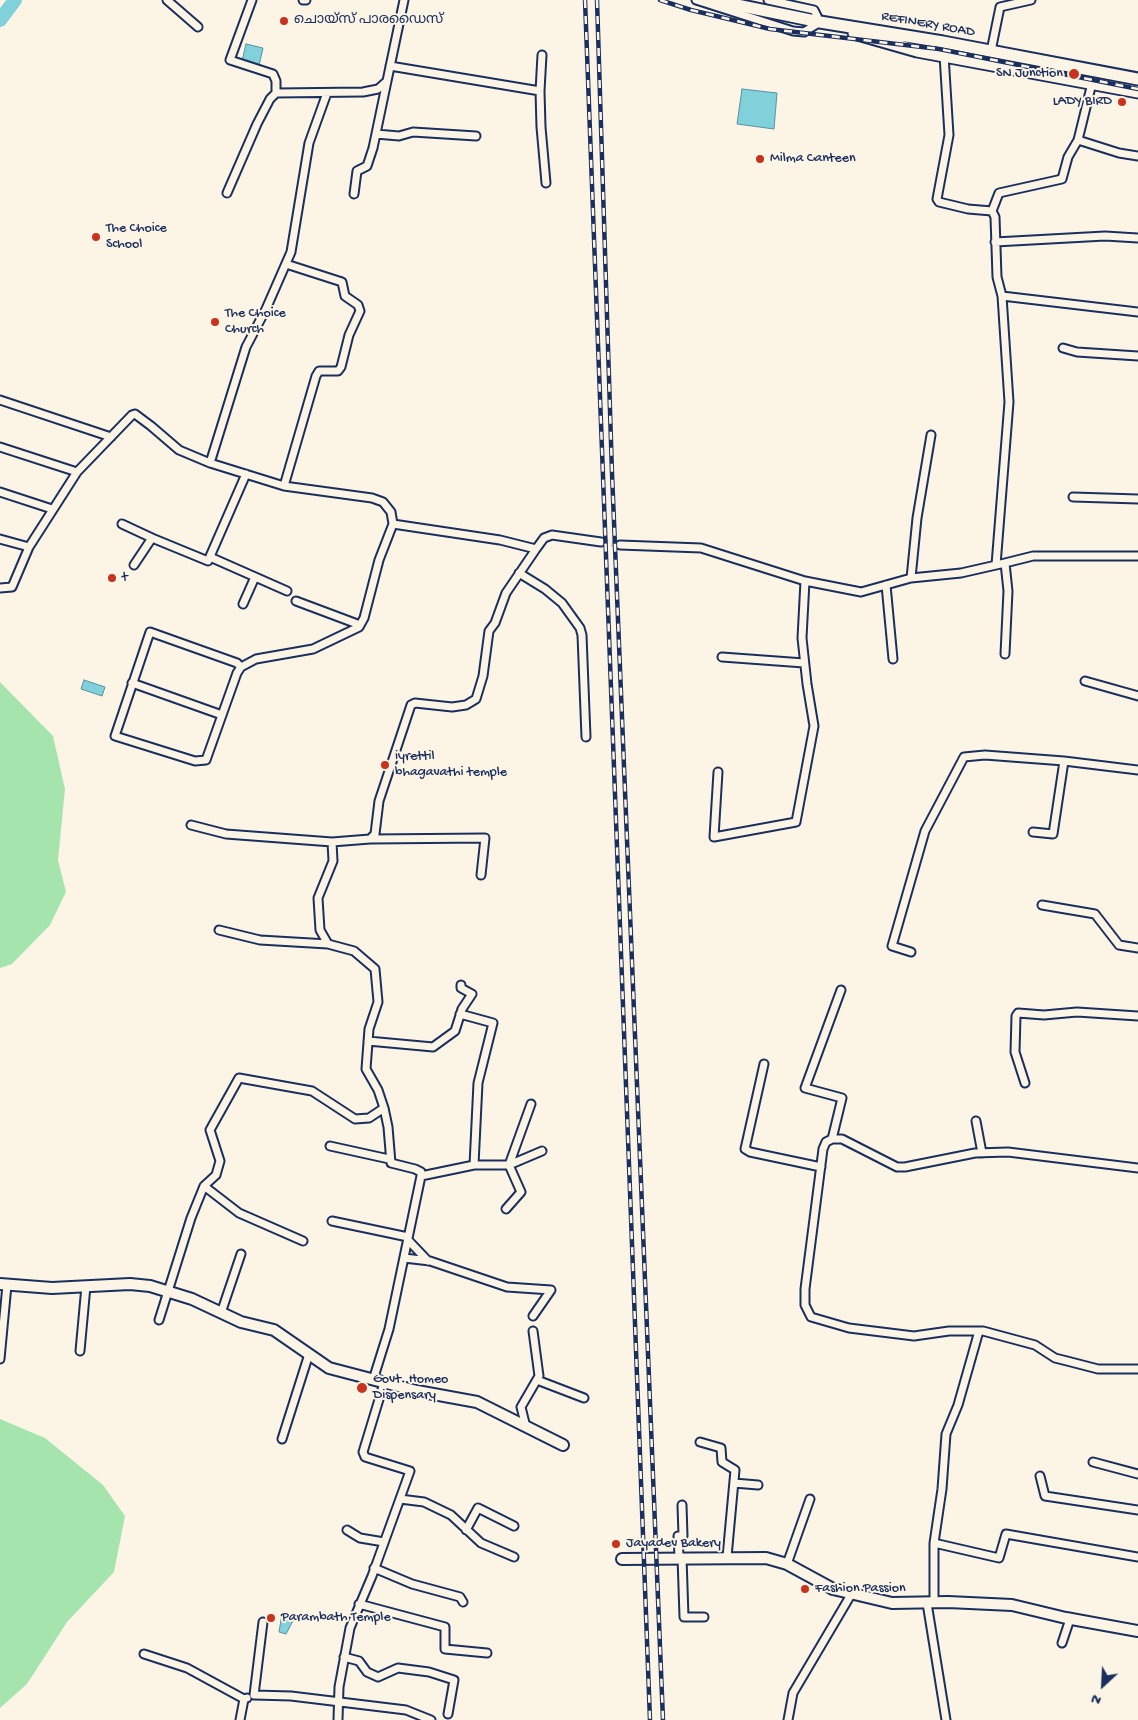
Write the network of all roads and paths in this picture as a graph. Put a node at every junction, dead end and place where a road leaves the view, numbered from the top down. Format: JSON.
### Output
{"nodes":[{"id":1,"x":167,"y":0,"type":"edge"},
{"id":2,"x":252,"y":0,"type":"edge"},
{"id":3,"x":404,"y":0,"type":"edge"},
{"id":4,"x":696,"y":0,"type":"edge"},
{"id":5,"x":713,"y":0,"type":"edge"},
{"id":6,"x":768,"y":0,"type":"edge"},
{"id":7,"x":1031,"y":0,"type":"edge"},
{"id":8,"x":820,"y":22,"type":"junction"},
{"id":9,"x":198,"y":27,"type":"dead end"},
{"id":10,"x":992,"y":51,"type":"junction"},
{"id":11,"x":944,"y":54,"type":"junction"},
{"id":12,"x":542,"y":55,"type":"dead end"},
{"id":13,"x":390,"y":66,"type":"junction"},
{"id":14,"x":1138,"y":79,"type":"edge"},
{"id":15,"x":387,"y":81,"type":"junction"},
{"id":16,"x":1092,"y":83,"type":"junction"},
{"id":17,"x":540,"y":91,"type":"junction"},
{"id":18,"x":1138,"y":92,"type":"edge"},
{"id":19,"x":276,"y":93,"type":"junction"},
{"id":20,"x":327,"y":93,"type":"junction"},
{"id":21,"x":376,"y":134,"type":"junction"},
{"id":22,"x":476,"y":136,"type":"dead end"},
{"id":23,"x":1078,"y":140,"type":"junction"},
{"id":24,"x":1138,"y":156,"type":"edge"},
{"id":25,"x":546,"y":182,"type":"dead end"},
{"id":26,"x":227,"y":193,"type":"dead end"},
{"id":27,"x":354,"y":194,"type":"dead end"},
{"id":28,"x":992,"y":212,"type":"junction"},
{"id":29,"x":1138,"y":238,"type":"edge"},
{"id":30,"x":995,"y":242,"type":"junction"},
{"id":31,"x":286,"y":264,"type":"junction"},
{"id":32,"x":1002,"y":296,"type":"junction"},
{"id":33,"x":1138,"y":312,"type":"edge"},
{"id":34,"x":1063,"y":348,"type":"dead end"},
{"id":35,"x":1138,"y":356,"type":"edge"},
{"id":36,"x":0,"y":400,"type":"edge"},
{"id":37,"x":931,"y":435,"type":"dead end"},
{"id":38,"x":111,"y":437,"type":"junction"},
{"id":39,"x":0,"y":447,"type":"edge"},
{"id":40,"x":210,"y":462,"type":"junction"},
{"id":41,"x":77,"y":472,"type":"junction"},
{"id":42,"x":246,"y":474,"type":"junction"},
{"id":43,"x":284,"y":486,"type":"junction"},
{"id":44,"x":0,"y":492,"type":"edge"},
{"id":45,"x":1073,"y":497,"type":"dead end"},
{"id":46,"x":1138,"y":499,"type":"edge"},
{"id":47,"x":52,"y":509,"type":"junction"},
{"id":48,"x":122,"y":524,"type":"dead end"},
{"id":49,"x":393,"y":524,"type":"junction"},
{"id":50,"x":152,"y":538,"type":"junction"},
{"id":51,"x":0,"y":539,"type":"edge"},
{"id":52,"x":600,"y":542,"type":"tunnel mouth"},
{"id":53,"x":620,"y":544,"type":"tunnel mouth"},
{"id":54,"x":28,"y":547,"type":"junction"},
{"id":55,"x":536,"y":549,"type":"junction"},
{"id":56,"x":1138,"y":556,"type":"edge"},
{"id":57,"x":210,"y":557,"type":"junction"},
{"id":58,"x":1006,"y":563,"type":"junction"},
{"id":59,"x":134,"y":565,"type":"dead end"},
{"id":60,"x":996,"y":565,"type":"junction"},
{"id":61,"x":519,"y":574,"type":"junction"},
{"id":62,"x":255,"y":576,"type":"junction"},
{"id":63,"x":911,"y":578,"type":"junction"},
{"id":64,"x":805,"y":581,"type":"junction"},
{"id":65,"x":886,"y":585,"type":"junction"},
{"id":66,"x":0,"y":588,"type":"edge"},
{"id":67,"x":287,"y":591,"type":"dead end"},
{"id":68,"x":296,"y":601,"type":"dead end"},
{"id":69,"x":243,"y":604,"type":"dead end"},
{"id":70,"x":360,"y":625,"type":"junction"},
{"id":71,"x":1005,"y":654,"type":"dead end"},
{"id":72,"x":722,"y":657,"type":"dead end"},
{"id":73,"x":893,"y":659,"type":"dead end"},
{"id":74,"x":804,"y":663,"type":"junction"},
{"id":75,"x":241,"y":667,"type":"junction"},
{"id":76,"x":1085,"y":681,"type":"dead end"},
{"id":77,"x":132,"y":683,"type":"junction"},
{"id":78,"x":1138,"y":696,"type":"edge"},
{"id":79,"x":222,"y":714,"type":"junction"},
{"id":80,"x":586,"y":737,"type":"dead end"},
{"id":81,"x":1064,"y":761,"type":"junction"},
{"id":82,"x":1138,"y":770,"type":"edge"},
{"id":83,"x":718,"y":772,"type":"dead end"},
{"id":84,"x":191,"y":825,"type":"dead end"},
{"id":85,"x":1032,"y":832,"type":"dead end"},
{"id":86,"x":370,"y":839,"type":"junction"},
{"id":87,"x":332,"y":842,"type":"junction"},
{"id":88,"x":481,"y":875,"type":"dead end"},
{"id":89,"x":1042,"y":905,"type":"dead end"},
{"id":90,"x":220,"y":930,"type":"dead end"},
{"id":91,"x":328,"y":944,"type":"junction"},
{"id":92,"x":1138,"y":948,"type":"edge"},
{"id":93,"x":911,"y":952,"type":"dead end"},
{"id":94,"x":462,"y":985,"type":"dead end"},
{"id":95,"x":841,"y":990,"type":"dead end"},
{"id":96,"x":460,"y":1014,"type":"junction"},
{"id":97,"x":1138,"y":1016,"type":"edge"},
{"id":98,"x":368,"y":1041,"type":"junction"},
{"id":99,"x":764,"y":1064,"type":"dead end"},
{"id":100,"x":1025,"y":1083,"type":"dead end"},
{"id":101,"x":531,"y":1104,"type":"dead end"},
{"id":102,"x":384,"y":1108,"type":"junction"},
{"id":103,"x":976,"y":1121,"type":"dead end"},
{"id":104,"x":832,"y":1139,"type":"junction"},
{"id":105,"x":330,"y":1146,"type":"dead end"},
{"id":106,"x":542,"y":1151,"type":"dead end"},
{"id":107,"x":982,"y":1153,"type":"junction"},
{"id":108,"x":389,"y":1160,"type":"junction"},
{"id":109,"x":474,"y":1165,"type":"junction"},
{"id":110,"x":509,"y":1165,"type":"junction"},
{"id":111,"x":821,"y":1167,"type":"junction"},
{"id":112,"x":1138,"y":1168,"type":"edge"},
{"id":113,"x":421,"y":1176,"type":"junction"},
{"id":114,"x":204,"y":1186,"type":"junction"},
{"id":115,"x":506,"y":1209,"type":"dead end"},
{"id":116,"x":332,"y":1221,"type":"dead end"},
{"id":117,"x":408,"y":1238,"type":"junction"},
{"id":118,"x":303,"y":1241,"type":"dead end"},
{"id":119,"x":241,"y":1254,"type":"dead end"},
{"id":120,"x":404,"y":1258,"type":"junction"},
{"id":121,"x":428,"y":1261,"type":"junction"},
{"id":122,"x":4,"y":1284,"type":"edge"},
{"id":123,"x":86,"y":1286,"type":"junction"},
{"id":124,"x":169,"y":1293,"type":"junction"},
{"id":125,"x":221,"y":1313,"type":"junction"},
{"id":126,"x":532,"y":1316,"type":"dead end"},
{"id":127,"x":159,"y":1320,"type":"dead end"},
{"id":128,"x":533,"y":1331,"type":"dead end"},
{"id":129,"x":979,"y":1331,"type":"junction"},
{"id":130,"x":80,"y":1351,"type":"dead end"},
{"id":131,"x":309,"y":1354,"type":"junction"},
{"id":132,"x":0,"y":1359,"type":"edge"},
{"id":133,"x":1138,"y":1369,"type":"edge"},
{"id":134,"x":373,"y":1380,"type":"junction"},
{"id":135,"x":537,"y":1380,"type":"junction"},
{"id":136,"x":384,"y":1383,"type":"junction"},
{"id":137,"x":584,"y":1398,"type":"dead end"},
{"id":138,"x":526,"y":1427,"type":"junction"},
{"id":139,"x":282,"y":1439,"type":"dead end"},
{"id":140,"x":700,"y":1442,"type":"dead end"},
{"id":141,"x":563,"y":1445,"type":"dead end"},
{"id":142,"x":1093,"y":1462,"type":"dead end"},
{"id":143,"x":1138,"y":1474,"type":"edge"},
{"id":144,"x":1040,"y":1476,"type":"dead end"},
{"id":145,"x":734,"y":1483,"type":"junction"},
{"id":146,"x":758,"y":1485,"type":"dead end"},
{"id":147,"x":400,"y":1499,"type":"junction"},
{"id":148,"x":810,"y":1499,"type":"dead end"},
{"id":149,"x":682,"y":1505,"type":"dead end"},
{"id":150,"x":1138,"y":1510,"type":"edge"},
{"id":151,"x":514,"y":1526,"type":"dead end"},
{"id":152,"x":347,"y":1530,"type":"dead end"},
{"id":153,"x":466,"y":1530,"type":"junction"},
{"id":154,"x":384,"y":1542,"type":"junction"},
{"id":155,"x":934,"y":1543,"type":"junction"},
{"id":156,"x":514,"y":1557,"type":"dead end"},
{"id":157,"x":680,"y":1557,"type":"junction"},
{"id":158,"x":727,"y":1557,"type":"junction"},
{"id":159,"x":1138,"y":1557,"type":"edge"},
{"id":160,"x":622,"y":1559,"type":"dead end"},
{"id":161,"x":787,"y":1564,"type":"junction"},
{"id":162,"x":374,"y":1568,"type":"junction"},
{"id":163,"x":852,"y":1593,"type":"junction"},
{"id":164,"x":463,"y":1602,"type":"dead end"},
{"id":165,"x":931,"y":1602,"type":"junction"},
{"id":166,"x":359,"y":1604,"type":"junction"},
{"id":167,"x":704,"y":1617,"type":"dead end"},
{"id":168,"x":1070,"y":1619,"type":"junction"},
{"id":169,"x":264,"y":1622,"type":"dead end"},
{"id":170,"x":1138,"y":1632,"type":"edge"},
{"id":171,"x":1062,"y":1644,"type":"dead end"},
{"id":172,"x":487,"y":1653,"type":"dead end"},
{"id":173,"x":144,"y":1654,"type":"dead end"},
{"id":174,"x":344,"y":1657,"type":"junction"},
{"id":175,"x":254,"y":1695,"type":"junction"},
{"id":176,"x":244,"y":1699,"type":"junction"},
{"id":177,"x":339,"y":1703,"type":"junction"},
{"id":178,"x":448,"y":1714,"type":"dead end"},
{"id":179,"x":240,"y":1720,"type":"edge"},
{"id":180,"x":338,"y":1720,"type":"edge"},
{"id":181,"x":431,"y":1720,"type":"edge"},
{"id":182,"x":788,"y":1720,"type":"edge"},
{"id":183,"x":946,"y":1720,"type":"edge"}],
"edges":[{"from":1,"to":9,"type":"street"},
{"from":2,"to":19,"type":"street"},
{"from":3,"to":13,"type":"street"},
{"from":4,"to":8,"type":"street"},
{"from":5,"to":8,"type":"highway","name":"REFINERY ROAD"},
{"from":6,"to":8,"type":"street"},
{"from":7,"to":10,"type":"street"},
{"from":8,"to":10,"type":"highway","name":"REFINERY ROAD"},
{"from":8,"to":11,"type":"highway"},
{"from":10,"to":14,"type":"highway","name":"REFINERY ROAD"},
{"from":11,"to":16,"type":"highway"},
{"from":11,"to":28,"type":"street"},
{"from":12,"to":17,"type":"street"},
{"from":13,"to":15,"type":"street"},
{"from":13,"to":17,"type":"street"},
{"from":15,"to":20,"type":"street"},
{"from":15,"to":21,"type":"street"},
{"from":16,"to":18,"type":"highway"},
{"from":16,"to":23,"type":"street"},
{"from":17,"to":25,"type":"street"},
{"from":19,"to":20,"type":"street"},
{"from":19,"to":26,"type":"street"},
{"from":20,"to":31,"type":"street"},
{"from":21,"to":22,"type":"street"},
{"from":21,"to":27,"type":"street"},
{"from":23,"to":24,"type":"street"},
{"from":23,"to":28,"type":"street"},
{"from":28,"to":30,"type":"street"},
{"from":29,"to":30,"type":"street"},
{"from":30,"to":32,"type":"street"},
{"from":31,"to":40,"type":"street"},
{"from":31,"to":43,"type":"street"},
{"from":32,"to":33,"type":"street"},
{"from":32,"to":60,"type":"street"},
{"from":34,"to":35,"type":"street"},
{"from":36,"to":38,"type":"street"},
{"from":37,"to":63,"type":"street"},
{"from":38,"to":40,"type":"street"},
{"from":38,"to":41,"type":"street"},
{"from":39,"to":41,"type":"street"},
{"from":40,"to":42,"type":"street"},
{"from":41,"to":47,"type":"street"},
{"from":42,"to":43,"type":"street"},
{"from":42,"to":57,"type":"street"},
{"from":43,"to":49,"type":"street"},
{"from":44,"to":47,"type":"street"},
{"from":45,"to":46,"type":"street"},
{"from":47,"to":54,"type":"street"},
{"from":48,"to":50,"type":"street"},
{"from":49,"to":55,"type":"street"},
{"from":49,"to":70,"type":"street"},
{"from":50,"to":57,"type":"street"},
{"from":50,"to":59,"type":"street"},
{"from":51,"to":54,"type":"street"},
{"from":52,"to":55,"type":"street"},
{"from":53,"to":64,"type":"street"},
{"from":54,"to":66,"type":"street"},
{"from":55,"to":61,"type":"street"},
{"from":56,"to":58,"type":"street"},
{"from":57,"to":62,"type":"street"},
{"from":58,"to":60,"type":"street"},
{"from":58,"to":71,"type":"street"},
{"from":60,"to":63,"type":"street"},
{"from":61,"to":80,"type":"street"},
{"from":61,"to":86,"type":"street"},
{"from":62,"to":67,"type":"street"},
{"from":62,"to":69,"type":"street"},
{"from":63,"to":65,"type":"street"},
{"from":64,"to":65,"type":"street"},
{"from":64,"to":74,"type":"street"},
{"from":65,"to":73,"type":"street"},
{"from":68,"to":70,"type":"street"},
{"from":70,"to":75,"type":"street"},
{"from":72,"to":74,"type":"street"},
{"from":74,"to":83,"type":"street"},
{"from":75,"to":77,"type":"street"},
{"from":75,"to":79,"type":"street"},
{"from":76,"to":78,"type":"street"},
{"from":77,"to":79,"type":"street"},
{"from":77,"to":79,"type":"street"},
{"from":81,"to":82,"type":"street"},
{"from":81,"to":85,"type":"street"},
{"from":81,"to":93,"type":"street"},
{"from":84,"to":87,"type":"street"},
{"from":86,"to":87,"type":"street"},
{"from":86,"to":88,"type":"street"},
{"from":87,"to":91,"type":"street"},
{"from":89,"to":92,"type":"street"},
{"from":90,"to":91,"type":"street"},
{"from":91,"to":98,"type":"street"},
{"from":94,"to":96,"type":"street"},
{"from":95,"to":104,"type":"street"},
{"from":96,"to":98,"type":"street"},
{"from":96,"to":109,"type":"street"},
{"from":97,"to":100,"type":"street"},
{"from":98,"to":102,"type":"street"},
{"from":99,"to":111,"type":"street"},
{"from":101,"to":110,"type":"street"},
{"from":102,"to":108,"type":"street"},
{"from":102,"to":114,"type":"street"},
{"from":103,"to":107,"type":"street"},
{"from":104,"to":107,"type":"street"},
{"from":104,"to":111,"type":"street"},
{"from":105,"to":108,"type":"street"},
{"from":106,"to":110,"type":"street"},
{"from":107,"to":112,"type":"street"},
{"from":108,"to":113,"type":"street"},
{"from":109,"to":110,"type":"street"},
{"from":109,"to":113,"type":"street"},
{"from":110,"to":115,"type":"street"},
{"from":111,"to":129,"type":"street"},
{"from":113,"to":117,"type":"street"},
{"from":114,"to":118,"type":"street"},
{"from":114,"to":124,"type":"street"},
{"from":116,"to":117,"type":"street"},
{"from":117,"to":120,"type":"street"},
{"from":117,"to":121,"type":"street"},
{"from":119,"to":125,"type":"street"},
{"from":120,"to":121,"type":"street"},
{"from":120,"to":134,"type":"street"},
{"from":121,"to":126,"type":"street"},
{"from":122,"to":123,"type":"main road"},
{"from":122,"to":132,"type":"street"},
{"from":123,"to":124,"type":"main road"},
{"from":123,"to":130,"type":"street"},
{"from":124,"to":125,"type":"main road"},
{"from":124,"to":127,"type":"street"},
{"from":125,"to":131,"type":"main road"},
{"from":128,"to":135,"type":"street"},
{"from":129,"to":133,"type":"street"},
{"from":129,"to":155,"type":"street"},
{"from":131,"to":134,"type":"main road"},
{"from":131,"to":139,"type":"street"},
{"from":134,"to":136,"type":"main road"},
{"from":135,"to":137,"type":"street"},
{"from":135,"to":138,"type":"street"},
{"from":136,"to":138,"type":"main road"},
{"from":136,"to":147,"type":"street"},
{"from":138,"to":141,"type":"main road"},
{"from":140,"to":145,"type":"street"},
{"from":142,"to":143,"type":"street"},
{"from":144,"to":150,"type":"street"},
{"from":145,"to":146,"type":"street"},
{"from":145,"to":158,"type":"street"},
{"from":147,"to":153,"type":"street"},
{"from":147,"to":154,"type":"street"},
{"from":148,"to":161,"type":"street"},
{"from":149,"to":157,"type":"street"},
{"from":151,"to":153,"type":"street"},
{"from":152,"to":154,"type":"street"},
{"from":153,"to":156,"type":"street"},
{"from":154,"to":162,"type":"street"},
{"from":155,"to":159,"type":"street"},
{"from":155,"to":165,"type":"street"},
{"from":157,"to":158,"type":"main road"},
{"from":157,"to":160,"type":"main road"},
{"from":157,"to":167,"type":"street"},
{"from":158,"to":161,"type":"main road"},
{"from":161,"to":163,"type":"main road"},
{"from":162,"to":164,"type":"street"},
{"from":162,"to":166,"type":"street"},
{"from":163,"to":165,"type":"main road"},
{"from":163,"to":182,"type":"street"},
{"from":165,"to":168,"type":"main road"},
{"from":165,"to":183,"type":"street"},
{"from":166,"to":172,"type":"street"},
{"from":166,"to":174,"type":"street"},
{"from":168,"to":170,"type":"main road"},
{"from":168,"to":171,"type":"street"},
{"from":169,"to":175,"type":"street"},
{"from":173,"to":176,"type":"street"},
{"from":174,"to":177,"type":"street"},
{"from":174,"to":178,"type":"street"},
{"from":175,"to":176,"type":"street"},
{"from":175,"to":177,"type":"street"},
{"from":176,"to":179,"type":"street"},
{"from":177,"to":180,"type":"street"},
{"from":177,"to":181,"type":"street"}]}
